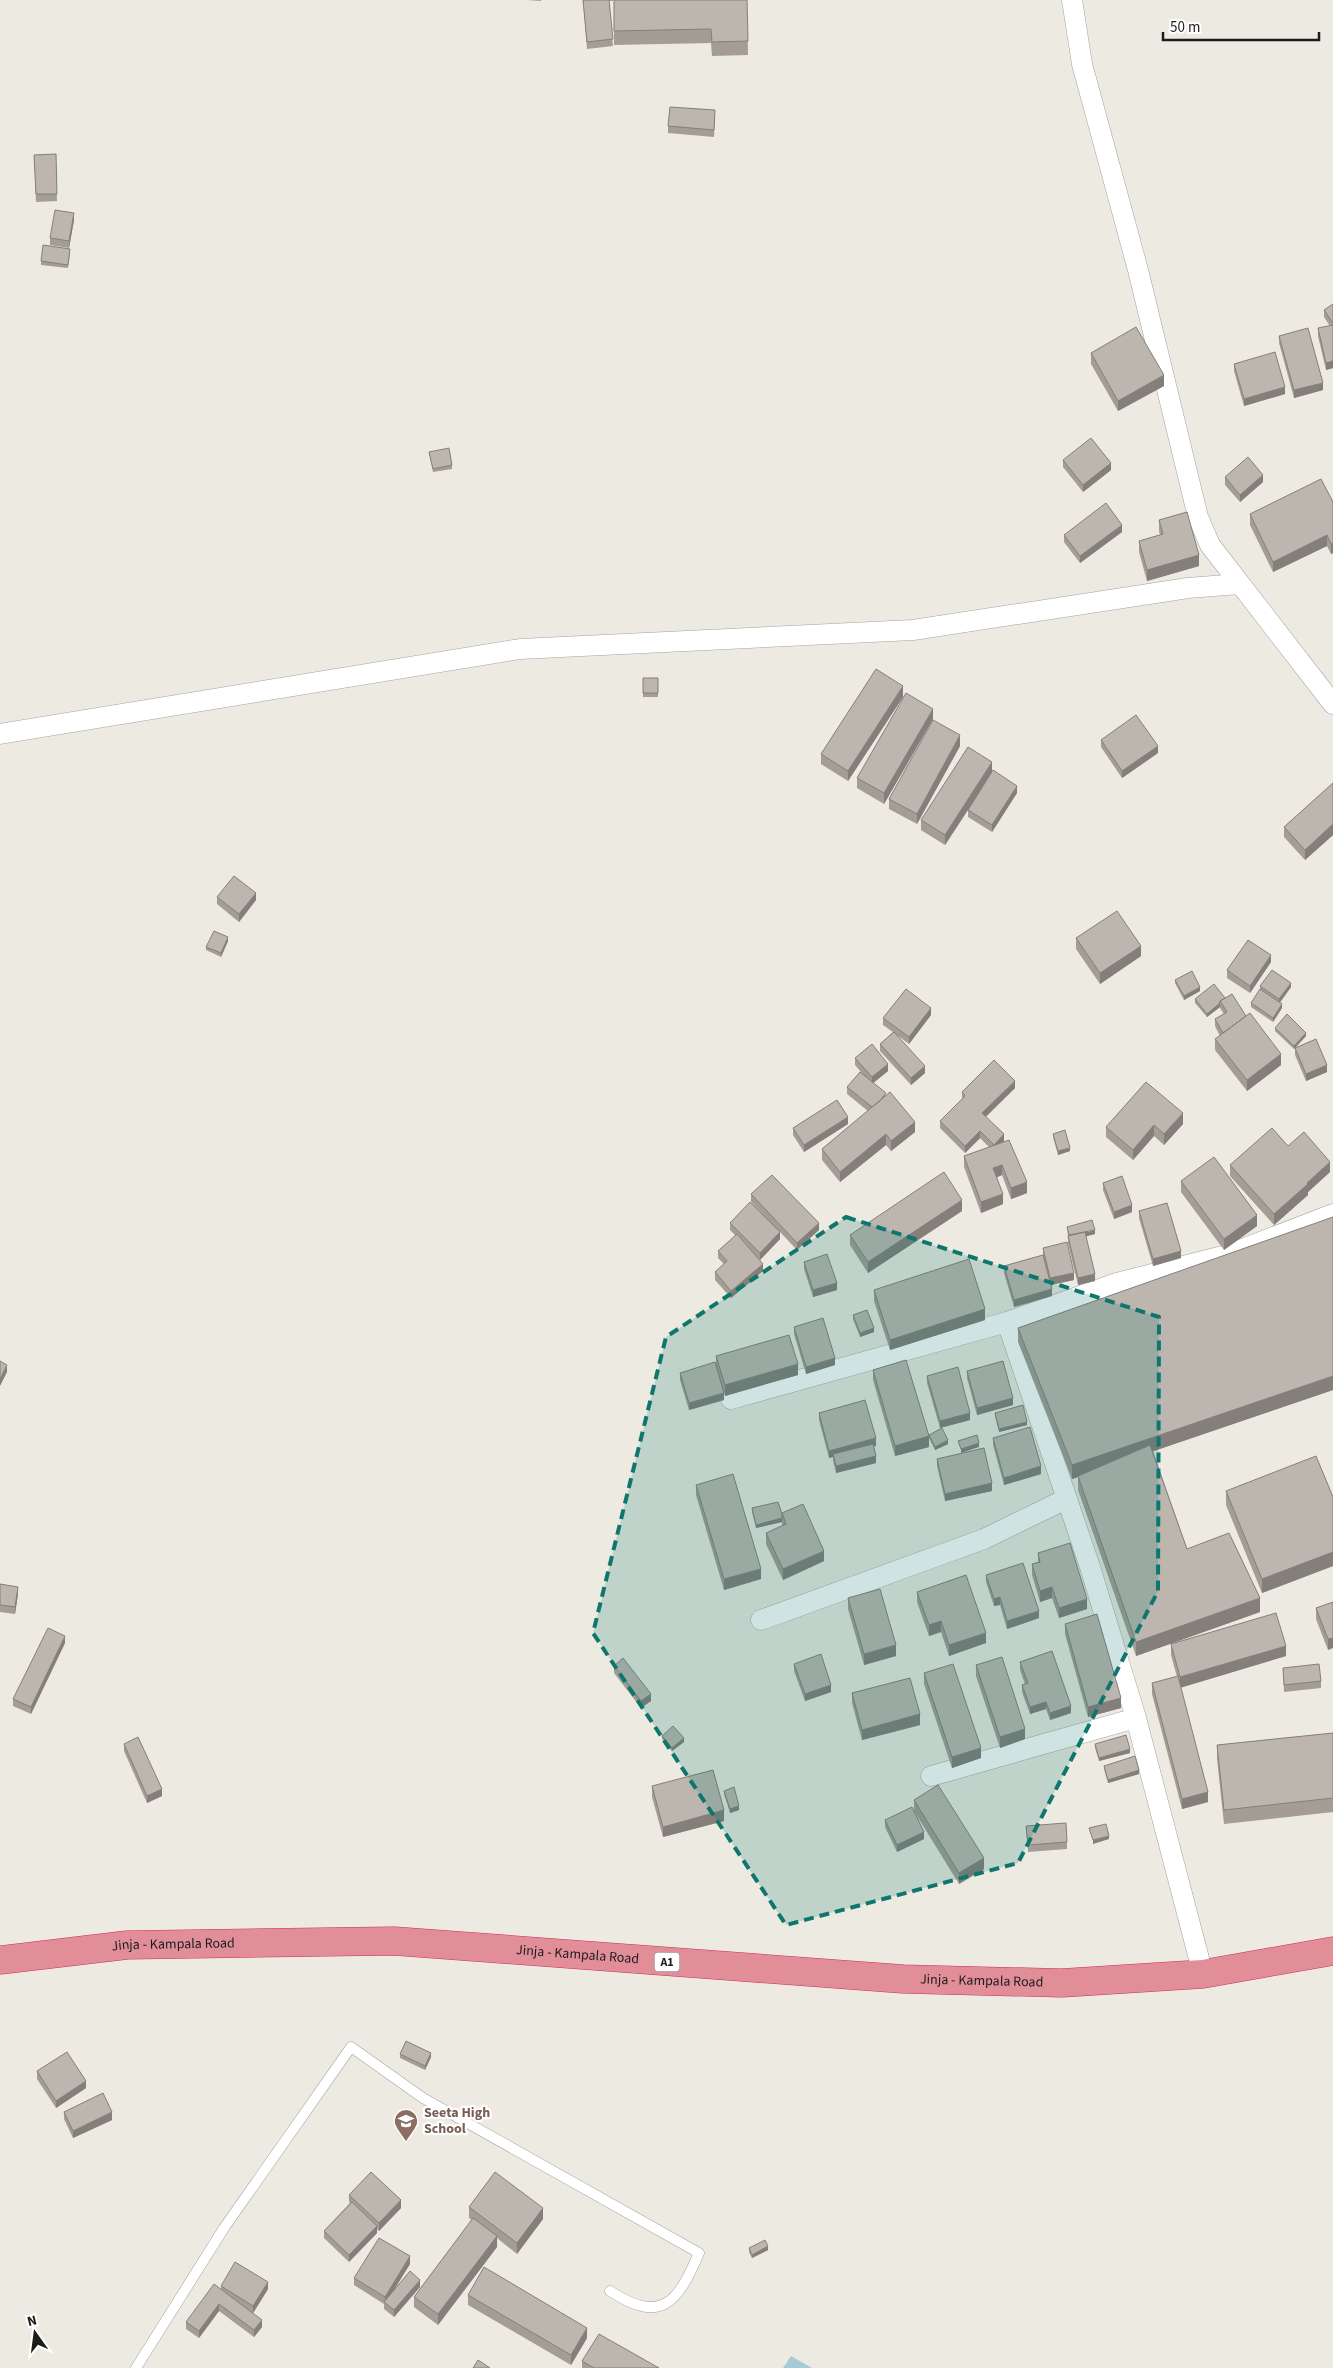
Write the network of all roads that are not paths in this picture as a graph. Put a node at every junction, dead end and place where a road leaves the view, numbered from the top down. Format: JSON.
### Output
{"nodes":[{"id":1,"x":1072,"y":0,"type":"edge"},
{"id":2,"x":1240,"y":584,"type":"junction"},
{"id":3,"x":1333,"y":704,"type":"edge"},
{"id":4,"x":0,"y":734,"type":"edge"},
{"id":5,"x":1333,"y":1214,"type":"edge"},
{"id":6,"x":1007,"y":1322,"type":"junction"},
{"id":7,"x":731,"y":1399,"type":"edge"},
{"id":8,"x":1066,"y":1499,"type":"junction"},
{"id":9,"x":762,"y":1620,"type":"dead end"},
{"id":10,"x":1136,"y":1718,"type":"junction"},
{"id":11,"x":931,"y":1776,"type":"dead end"},
{"id":12,"x":1333,"y":1951,"type":"edge"},
{"id":13,"x":0,"y":1960,"type":"edge"},
{"id":14,"x":1204,"y":1974,"type":"junction"},
{"id":15,"x":610,"y":2291,"type":"dead end"},
{"id":16,"x":136,"y":2368,"type":"edge"}],
"edges":[{"from":1,"to":2,"type":"street"},
{"from":2,"to":3,"type":"street"},
{"from":2,"to":4,"type":"street"},
{"from":5,"to":6,"type":"street"},
{"from":6,"to":7,"type":"street"},
{"from":6,"to":8,"type":"street"},
{"from":8,"to":9,"type":"street"},
{"from":8,"to":10,"type":"street"},
{"from":10,"to":11,"type":"street"},
{"from":10,"to":14,"type":"street"},
{"from":12,"to":14,"type":"highway","name":"Jinja - Kampala Road","number":"A1"},
{"from":13,"to":14,"type":"highway","name":"Jinja - Kampala Road","number":"A1"},
{"from":15,"to":16,"type":"lane"}]}
